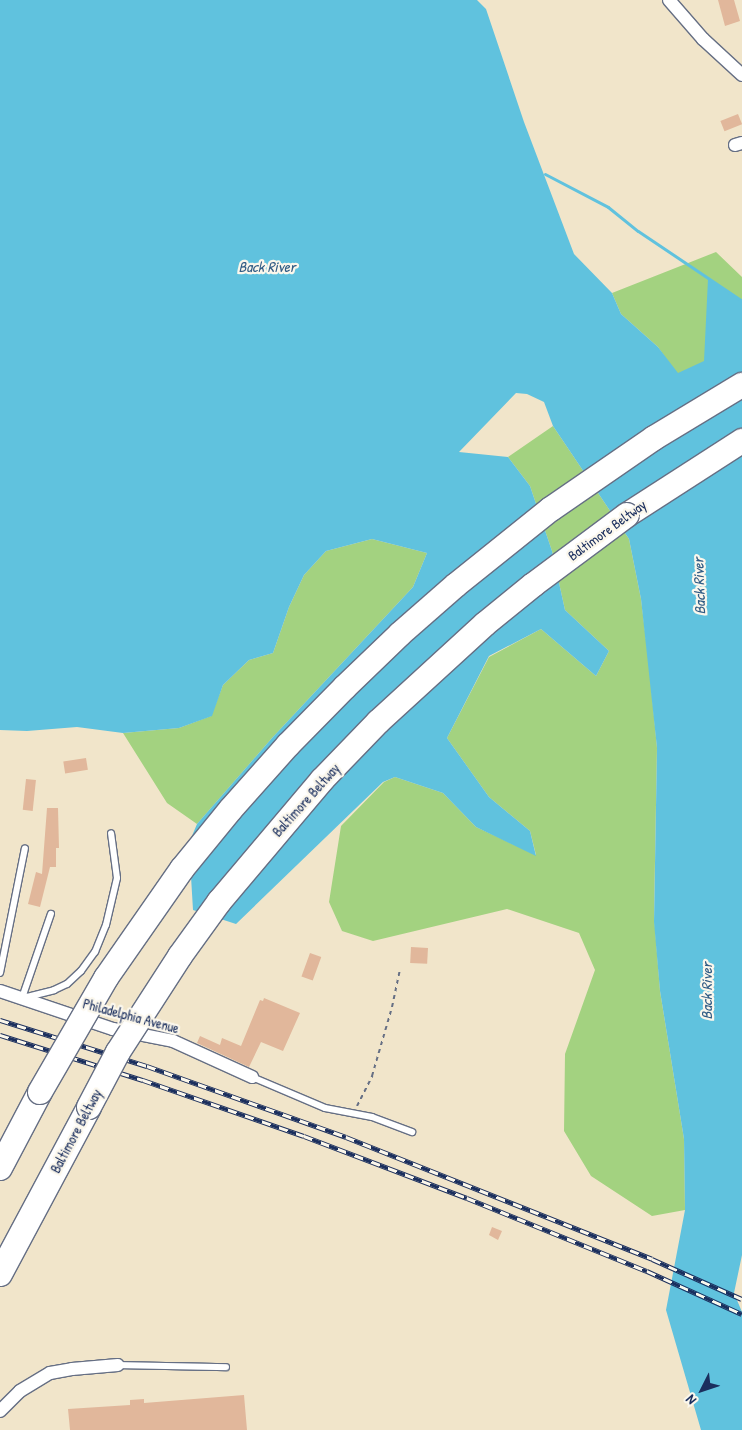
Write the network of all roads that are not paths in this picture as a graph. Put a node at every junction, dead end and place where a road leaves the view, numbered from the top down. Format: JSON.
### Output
{"nodes":[{"id":1,"x":669,"y":0,"type":"edge"},
{"id":2,"x":742,"y":75,"type":"edge"},
{"id":3,"x":742,"y":375,"type":"edge"},
{"id":4,"x":742,"y":385,"type":"edge"},
{"id":5,"x":654,"y":438,"type":"junction"},
{"id":6,"x":742,"y":441,"type":"edge"},
{"id":7,"x":111,"y":833,"type":"dead end"},
{"id":8,"x":25,"y":848,"type":"dead end"},
{"id":9,"x":51,"y":914,"type":"dead end"},
{"id":10,"x":0,"y":973,"type":"edge"},
{"id":11,"x":0,"y":991,"type":"edge"},
{"id":12,"x":22,"y":998,"type":"junction"},
{"id":13,"x":252,"y":1077,"type":"joint"},
{"id":14,"x":412,"y":1132,"type":"dead end"},
{"id":15,"x":0,"y":1168,"type":"edge"},
{"id":16,"x":0,"y":1274,"type":"edge"},
{"id":17,"x":118,"y":1365,"type":"joint"},
{"id":18,"x":226,"y":1367,"type":"dead end"},
{"id":19,"x":0,"y":1411,"type":"edge"}],
"edges":[{"from":1,"to":2,"type":"street"},
{"from":3,"to":5,"type":"highway","bridge":true},
{"from":4,"to":5,"type":"highway","bridge":true},
{"from":5,"to":15,"type":"highway","bridge":true},
{"from":6,"to":16,"type":"highway","name":"Baltimore Beltway","bridge":true},
{"from":7,"to":12,"type":"lane"},
{"from":8,"to":10,"type":"lane"},
{"from":9,"to":12,"type":"lane"},
{"from":11,"to":12,"type":"street","name":"Philadelphia Avenue"},
{"from":12,"to":13,"type":"street","name":"Philadelphia Avenue"},
{"from":13,"to":14,"type":"lane"},
{"from":17,"to":18,"type":"lane"},
{"from":17,"to":19,"type":"street"}]}
